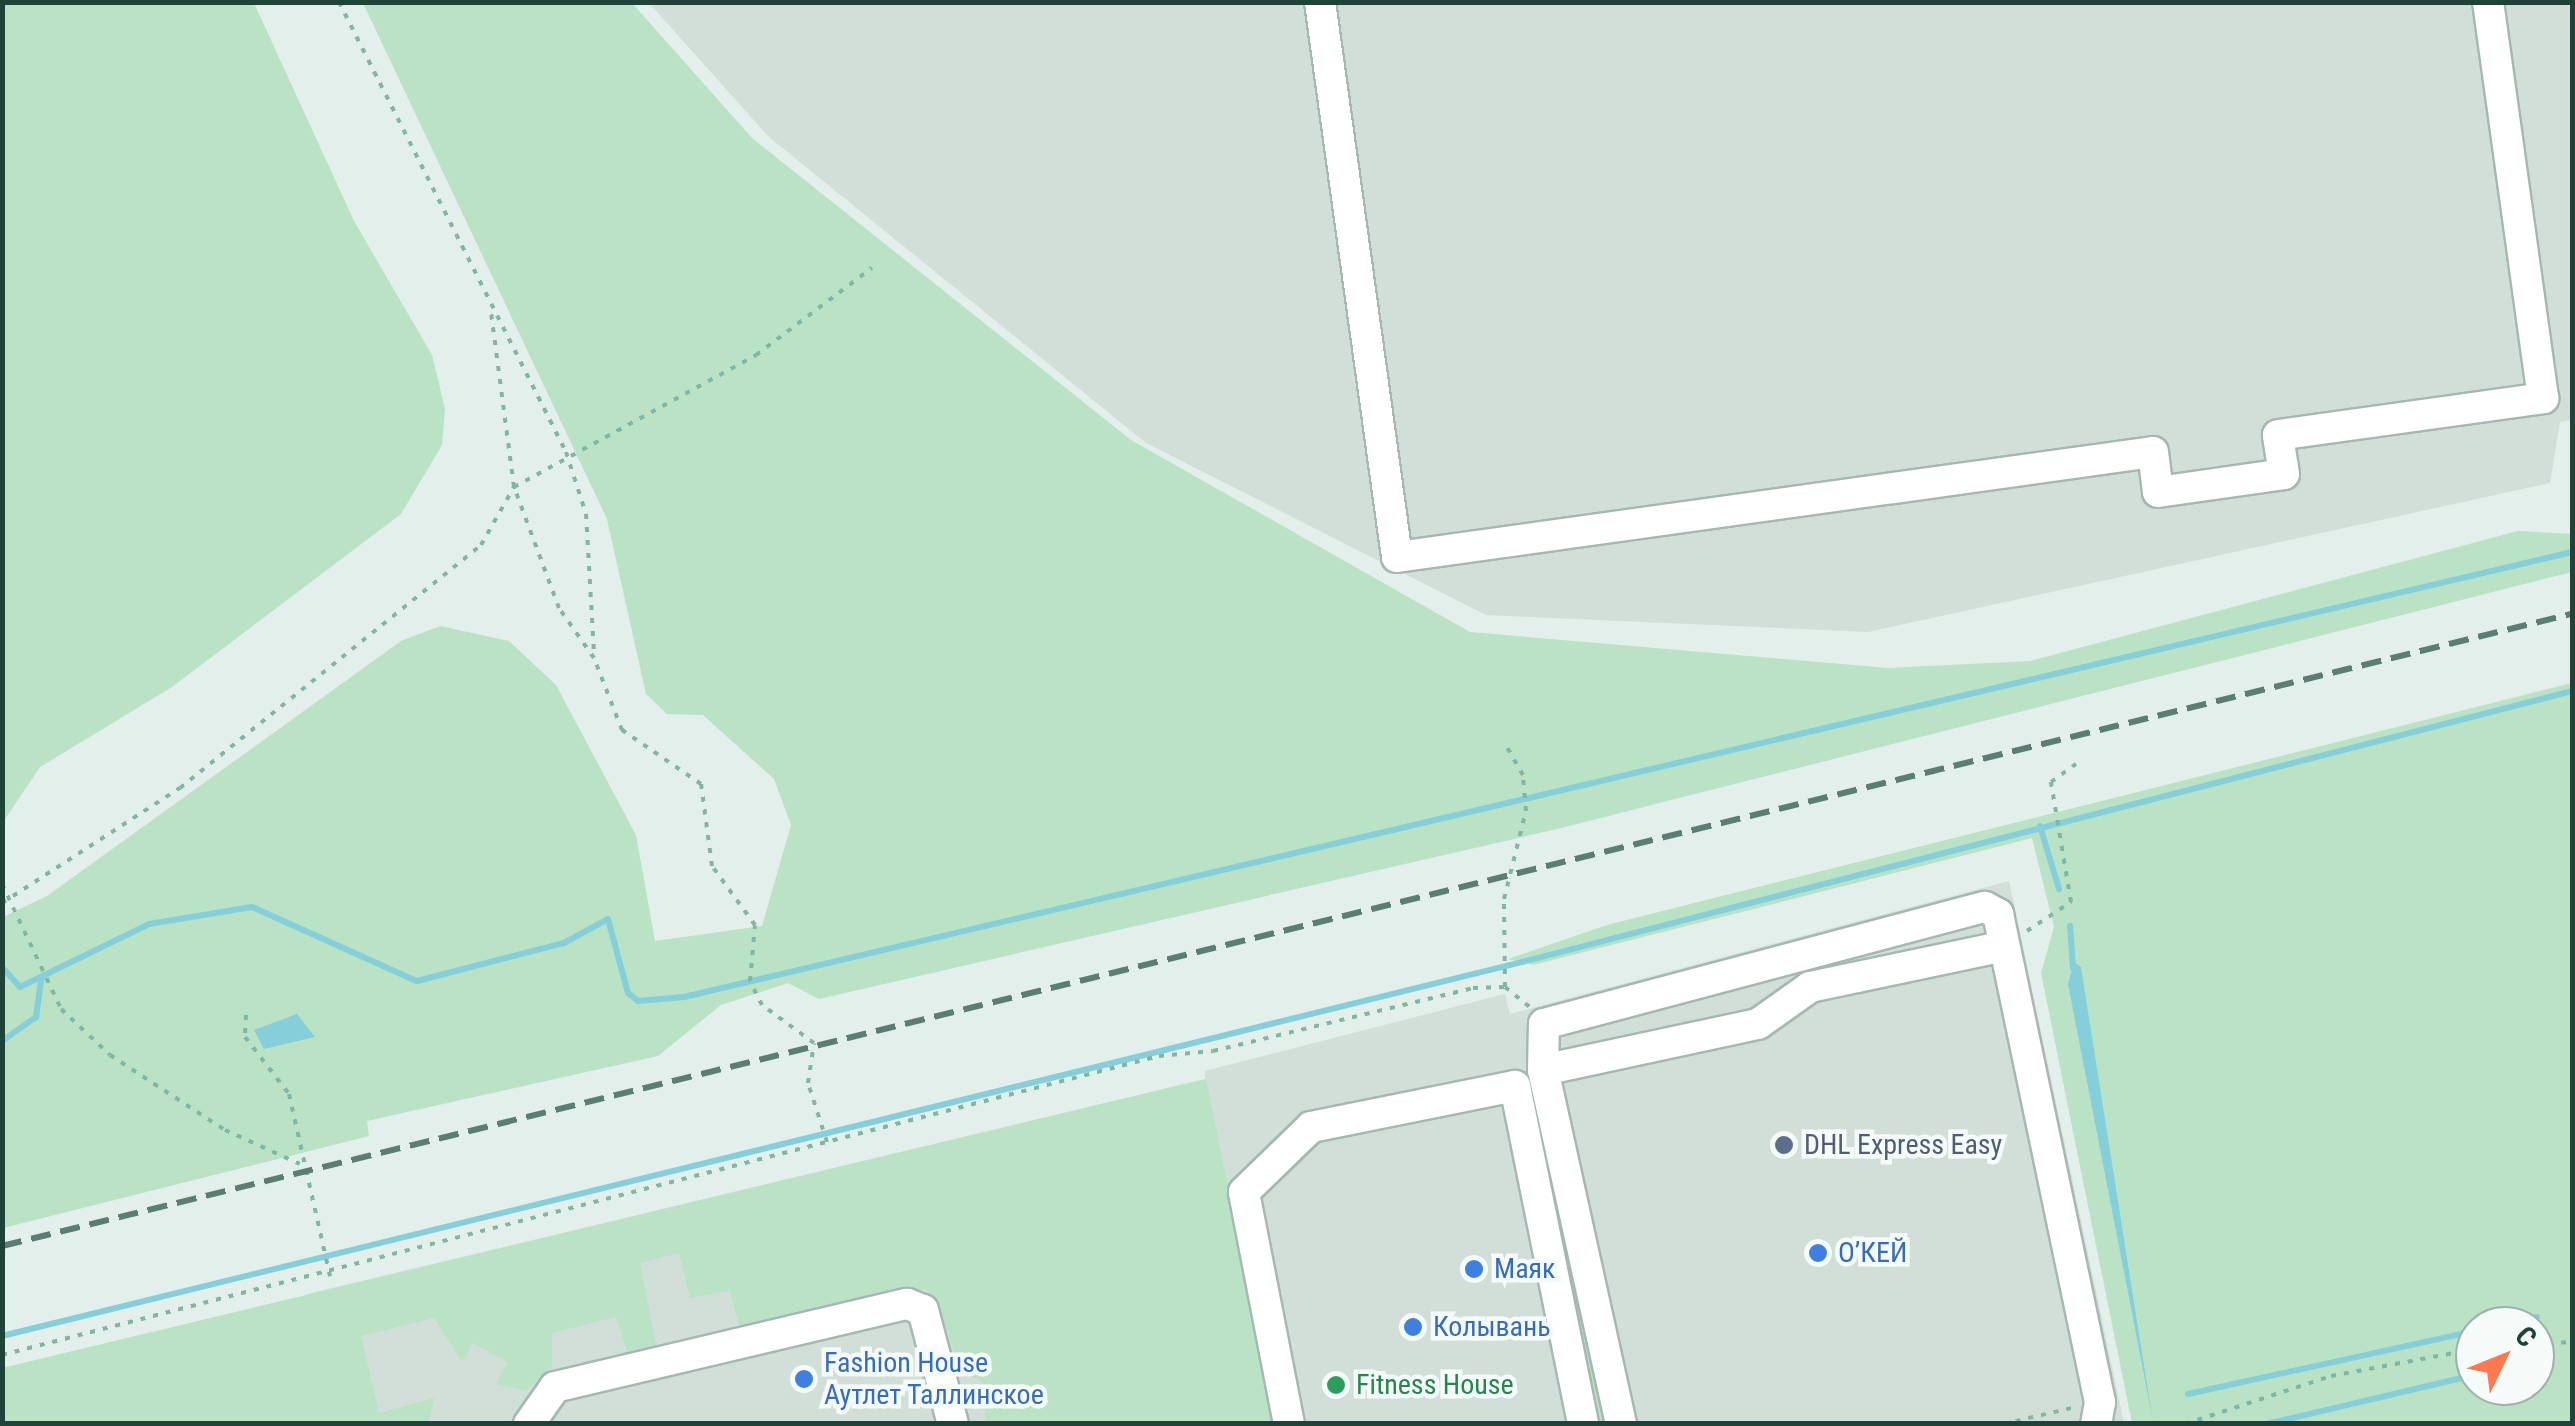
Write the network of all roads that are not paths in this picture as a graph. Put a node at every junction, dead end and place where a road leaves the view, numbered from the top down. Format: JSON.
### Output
{"nodes":[{"id":1,"x":1320,"y":2,"type":"edge"},
{"id":2,"x":2488,"y":2,"type":"edge"},
{"id":3,"x":2004,"y":946,"type":"junction"},
{"id":4,"x":1543,"y":1070,"type":"junction"},
{"id":5,"x":2098,"y":1413,"type":"edge"},
{"id":6,"x":528,"y":1424,"type":"edge"},
{"id":7,"x":953,"y":1424,"type":"edge"},
{"id":8,"x":1288,"y":1424,"type":"edge"},
{"id":9,"x":1584,"y":1424,"type":"edge"},
{"id":10,"x":1621,"y":1424,"type":"edge"}],
"edges":[{"from":1,"to":2,"type":"lane"},
{"from":3,"to":4,"type":"lane"},
{"from":3,"to":4,"type":"lane"},
{"from":3,"to":5,"type":"lane"},
{"from":4,"to":10,"type":"lane"},
{"from":6,"to":7,"type":"lane"},
{"from":8,"to":9,"type":"lane"}]}
